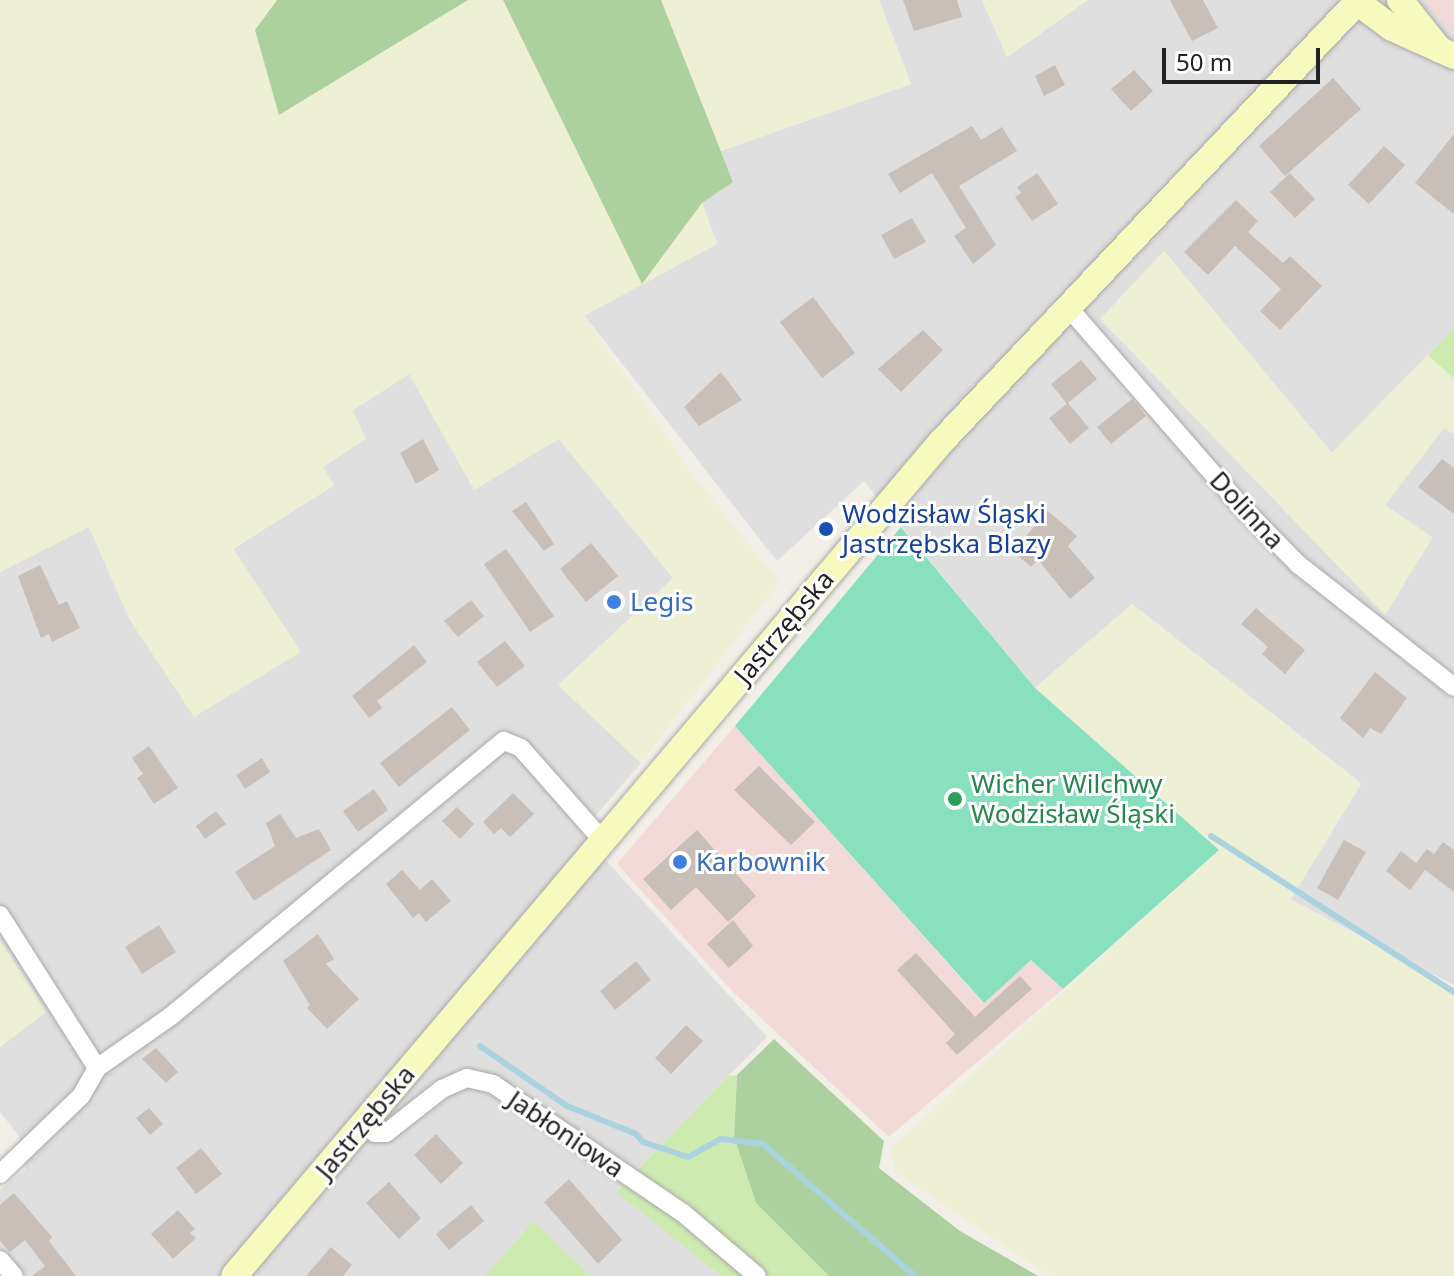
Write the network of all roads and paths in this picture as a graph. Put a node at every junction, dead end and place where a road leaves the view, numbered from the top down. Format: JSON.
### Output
{"nodes":[{"id":1,"x":1400,"y":0,"type":"edge"},
{"id":2,"x":1358,"y":1,"type":"edge"},
{"id":3,"x":1447,"y":52,"type":"edge"},
{"id":4,"x":1067,"y":306,"type":"junction"},
{"id":5,"x":1454,"y":687,"type":"edge"},
{"id":6,"x":603,"y":841,"type":"junction"},
{"id":7,"x":0,"y":915,"type":"edge"},
{"id":8,"x":97,"y":1068,"type":"junction"},
{"id":9,"x":364,"y":1123,"type":"junction"},
{"id":10,"x":0,"y":1174,"type":"edge"},
{"id":11,"x":0,"y":1260,"type":"edge"},
{"id":12,"x":14,"y":1276,"type":"edge"},
{"id":13,"x":234,"y":1276,"type":"edge"},
{"id":14,"x":757,"y":1276,"type":"edge"}],
"edges":[{"from":1,"to":3,"type":"main road"},
{"from":2,"to":3,"type":"main road"},
{"from":2,"to":4,"type":"main road","name":"Jastrzębska"},
{"from":4,"to":5,"type":"street","name":"Dolinna"},
{"from":4,"to":6,"type":"main road","name":"Jastrzębska"},
{"from":6,"to":8,"type":"street"},
{"from":6,"to":9,"type":"main road","name":"Jastrzębska"},
{"from":7,"to":8,"type":"street"},
{"from":8,"to":10,"type":"street"},
{"from":9,"to":13,"type":"main road","name":"Jastrzębska"},
{"from":9,"to":14,"type":"street","name":"Jabłoniowa"},
{"from":11,"to":12,"type":"street"}]}
